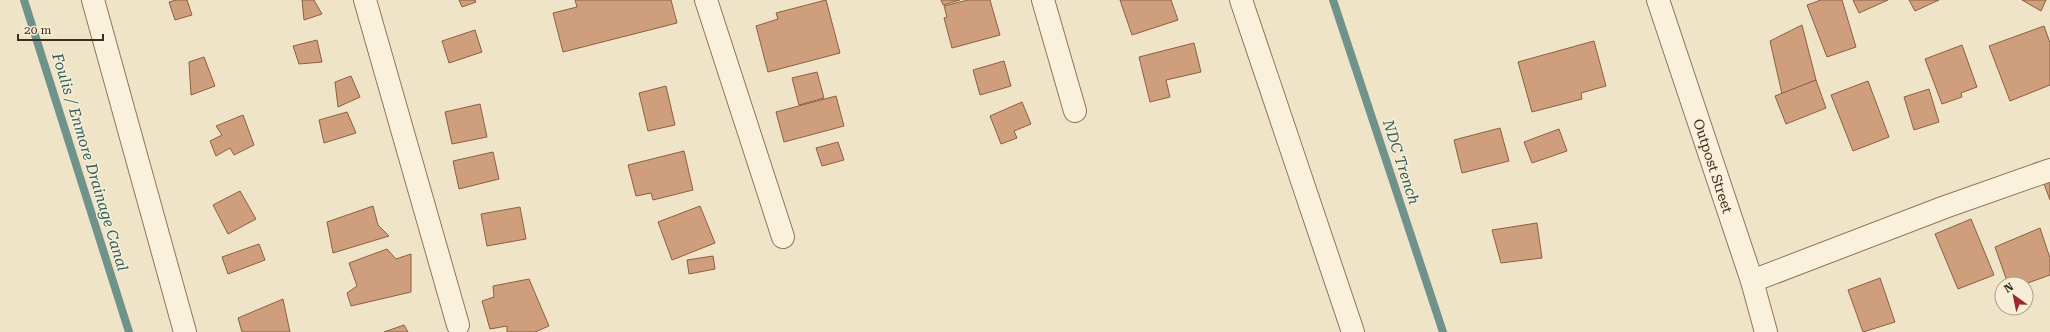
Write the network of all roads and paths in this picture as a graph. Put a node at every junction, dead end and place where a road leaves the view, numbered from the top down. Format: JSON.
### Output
{"nodes":[{"id":1,"x":93,"y":0,"type":"edge"},
{"id":2,"x":365,"y":0,"type":"edge"},
{"id":3,"x":706,"y":0,"type":"edge"},
{"id":4,"x":1043,"y":0,"type":"edge"},
{"id":5,"x":1241,"y":0,"type":"edge"},
{"id":6,"x":1664,"y":2,"type":"edge"},
{"id":7,"x":1075,"y":111,"type":"dead end"},
{"id":8,"x":2050,"y":170,"type":"edge"},
{"id":9,"x":782,"y":237,"type":"dead end"},
{"id":10,"x":1752,"y":281,"type":"junction"},
{"id":11,"x":458,"y":325,"type":"dead end"},
{"id":12,"x":185,"y":332,"type":"edge"},
{"id":13,"x":1353,"y":332,"type":"edge"},
{"id":14,"x":1766,"y":332,"type":"edge"}],
"edges":[{"from":1,"to":12,"type":"street"},
{"from":2,"to":11,"type":"street"},
{"from":3,"to":9,"type":"street"},
{"from":4,"to":7,"type":"street"},
{"from":5,"to":13,"type":"street"},
{"from":6,"to":10,"type":"street","name":"Outpost Street"},
{"from":8,"to":10,"type":"street"},
{"from":10,"to":14,"type":"street","name":"Outpost Street"}]}
